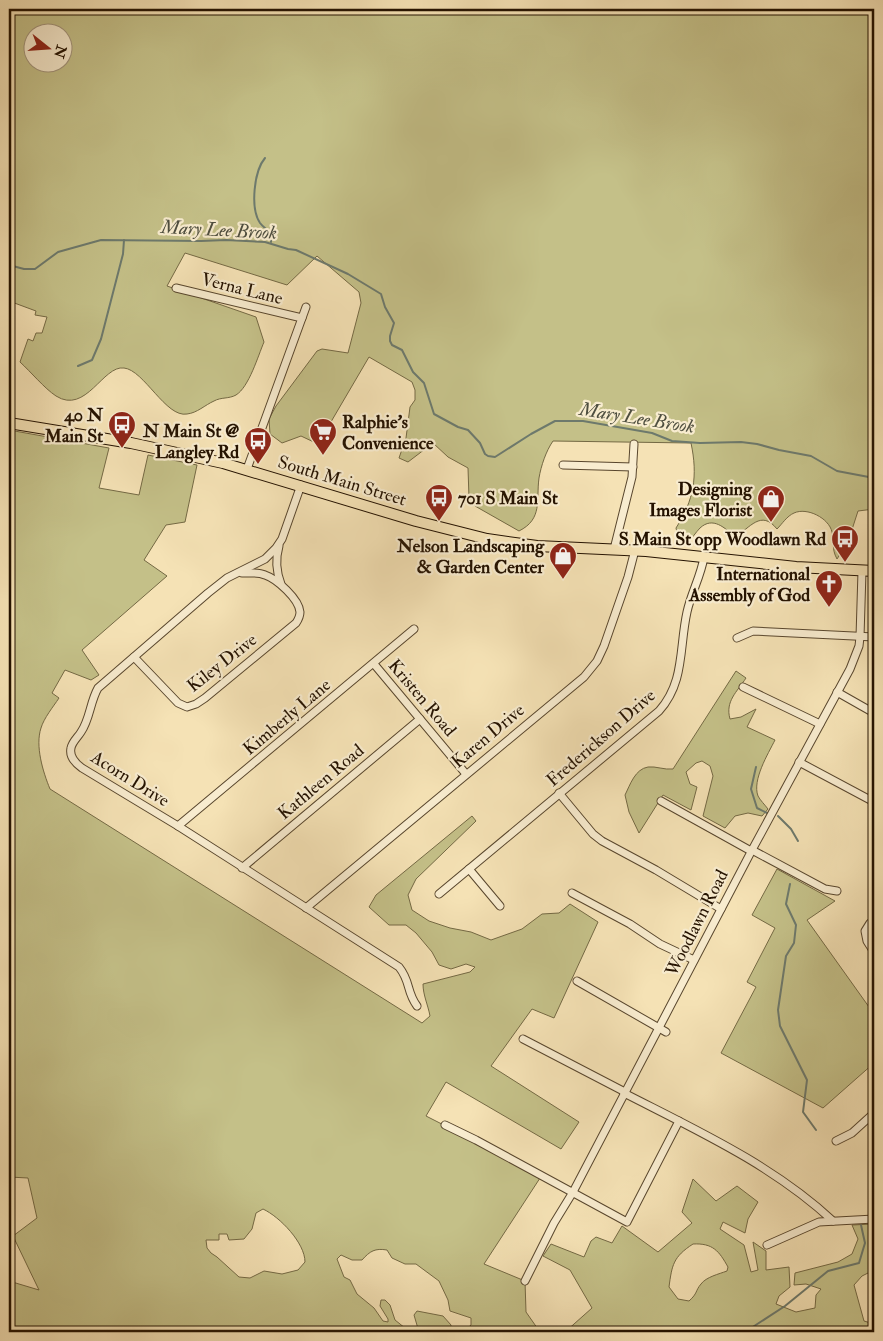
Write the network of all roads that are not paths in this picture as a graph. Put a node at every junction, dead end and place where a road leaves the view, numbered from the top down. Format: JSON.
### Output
{"nodes":[{"id":1,"x":176,"y":288,"type":"dead end"},
{"id":2,"x":306,"y":307,"type":"dead end"},
{"id":3,"x":302,"y":318,"type":"junction"},
{"id":4,"x":9,"y":423,"type":"edge"},
{"id":5,"x":634,"y":444,"type":"dead end"},
{"id":6,"x":563,"y":464,"type":"dead end"},
{"id":7,"x":633,"y":467,"type":"junction"},
{"id":8,"x":247,"y":470,"type":"junction"},
{"id":9,"x":301,"y":485,"type":"junction"},
{"id":10,"x":282,"y":538,"type":"junction"},
{"id":11,"x":614,"y":549,"type":"junction"},
{"id":12,"x":635,"y":550,"type":"junction"},
{"id":13,"x":704,"y":557,"type":"junction"},
{"id":14,"x":862,"y":571,"type":"junction"},
{"id":15,"x":874,"y":571,"type":"edge"},
{"id":16,"x":239,"y":573,"type":"junction"},
{"id":17,"x":282,"y":585,"type":"junction"},
{"id":18,"x":414,"y":629,"type":"dead end"},
{"id":19,"x":860,"y":637,"type":"junction"},
{"id":20,"x":874,"y":637,"type":"edge"},
{"id":21,"x":737,"y":638,"type":"dead end"},
{"id":22,"x":134,"y":657,"type":"junction"},
{"id":23,"x":374,"y":664,"type":"junction"},
{"id":24,"x":743,"y":687,"type":"dead end"},
{"id":25,"x":837,"y":692,"type":"junction"},
{"id":26,"x":874,"y":713,"type":"edge"},
{"id":27,"x":420,"y":718,"type":"junction"},
{"id":28,"x":820,"y":724,"type":"junction"},
{"id":29,"x":799,"y":762,"type":"junction"},
{"id":30,"x":466,"y":774,"type":"junction"},
{"id":31,"x":559,"y":794,"type":"junction"},
{"id":32,"x":661,"y":800,"type":"dead end"},
{"id":33,"x":874,"y":802,"type":"edge"},
{"id":34,"x":178,"y":826,"type":"junction"},
{"id":35,"x":752,"y":851,"type":"junction"},
{"id":36,"x":242,"y":868,"type":"junction"},
{"id":37,"x":470,"y":869,"type":"junction"},
{"id":38,"x":837,"y":891,"type":"dead end"},
{"id":39,"x":572,"y":893,"type":"dead end"},
{"id":40,"x":438,"y":894,"type":"dead end"},
{"id":41,"x":500,"y":906,"type":"dead end"},
{"id":42,"x":306,"y":908,"type":"junction"},
{"id":43,"x":721,"y":909,"type":"junction"},
{"id":44,"x":874,"y":920,"type":"edge"},
{"id":45,"x":874,"y":952,"type":"edge"},
{"id":46,"x":694,"y":960,"type":"junction"},
{"id":47,"x":577,"y":981,"type":"dead end"},
{"id":48,"x":417,"y":1006,"type":"dead end"},
{"id":49,"x":662,"y":1030,"type":"junction"},
{"id":50,"x":523,"y":1039,"type":"dead end"},
{"id":51,"x":624,"y":1092,"type":"junction"},
{"id":52,"x":874,"y":1113,"type":"edge"},
{"id":53,"x":678,"y":1122,"type":"junction"},
{"id":54,"x":445,"y":1126,"type":"dead end"},
{"id":55,"x":836,"y":1141,"type":"dead end"},
{"id":56,"x":573,"y":1192,"type":"junction"},
{"id":57,"x":874,"y":1218,"type":"edge"},
{"id":58,"x":833,"y":1221,"type":"junction"},
{"id":59,"x":767,"y":1245,"type":"dead end"},
{"id":60,"x":525,"y":1281,"type":"dead end"}],
"edges":[{"from":1,"to":3,"type":"street","name":"Verna Lane"},
{"from":2,"to":3,"type":"street"},
{"from":3,"to":8,"type":"street"},
{"from":4,"to":8,"type":"main road","name":"South Main Street"},
{"from":5,"to":7,"type":"street"},
{"from":6,"to":7,"type":"street"},
{"from":7,"to":11,"type":"street"},
{"from":8,"to":9,"type":"main road","name":"South Main Street"},
{"from":9,"to":10,"type":"street","name":"Acorn Drive"},
{"from":9,"to":11,"type":"main road","name":"South Main Street"},
{"from":10,"to":16,"type":"street","name":"Acorn Drive"},
{"from":10,"to":17,"type":"street","name":"Kiley Drive"},
{"from":11,"to":12,"type":"main road","name":"South Main Street"},
{"from":12,"to":13,"type":"main road","name":"South Main Street"},
{"from":12,"to":30,"type":"street","name":"Karen Drive"},
{"from":13,"to":14,"type":"main road","name":"South Main Street"},
{"from":13,"to":31,"type":"street","name":"Frederickson Drive"},
{"from":14,"to":15,"type":"main road","name":"South Main Street"},
{"from":14,"to":19,"type":"street","name":"Woodlawn Road"},
{"from":16,"to":17,"type":"street","name":"Kiley Drive"},
{"from":16,"to":22,"type":"street","name":"Acorn Drive"},
{"from":17,"to":22,"type":"street","name":"Kiley Drive"},
{"from":18,"to":23,"type":"street","name":"Kimberly Lane"},
{"from":19,"to":20,"type":"street"},
{"from":19,"to":21,"type":"street"},
{"from":19,"to":25,"type":"street","name":"Woodlawn Road"},
{"from":22,"to":34,"type":"street","name":"Acorn Drive"},
{"from":23,"to":27,"type":"street","name":"Kristen Road"},
{"from":23,"to":34,"type":"street","name":"Kimberly Lane"},
{"from":24,"to":28,"type":"street"},
{"from":25,"to":26,"type":"street"},
{"from":25,"to":28,"type":"street","name":"Woodlawn Road"},
{"from":27,"to":30,"type":"street","name":"Kristen Road"},
{"from":27,"to":36,"type":"street","name":"Kathleen Road"},
{"from":28,"to":29,"type":"street","name":"Woodlawn Road"},
{"from":29,"to":33,"type":"street"},
{"from":29,"to":35,"type":"street","name":"Woodlawn Road"},
{"from":30,"to":42,"type":"street","name":"Karen Drive"},
{"from":31,"to":37,"type":"street","name":"Frederickson Drive"},
{"from":31,"to":43,"type":"street"},
{"from":32,"to":35,"type":"street"},
{"from":34,"to":36,"type":"street","name":"Acorn Drive"},
{"from":35,"to":38,"type":"street"},
{"from":35,"to":43,"type":"street","name":"Woodlawn Road"},
{"from":36,"to":42,"type":"street","name":"Acorn Drive"},
{"from":37,"to":40,"type":"street","name":"Frederickson Drive"},
{"from":37,"to":41,"type":"street"},
{"from":39,"to":46,"type":"street"},
{"from":42,"to":48,"type":"street","name":"Acorn Drive"},
{"from":43,"to":46,"type":"street","name":"Woodlawn Road"},
{"from":44,"to":45,"type":"street"},
{"from":46,"to":49,"type":"street","name":"Woodlawn Road"},
{"from":47,"to":49,"type":"street"},
{"from":49,"to":51,"type":"street","name":"Woodlawn Road"},
{"from":50,"to":51,"type":"street"},
{"from":51,"to":53,"type":"street"},
{"from":51,"to":56,"type":"street","name":"Woodlawn Road"},
{"from":52,"to":55,"type":"street"},
{"from":53,"to":56,"type":"street"},
{"from":53,"to":58,"type":"street"},
{"from":54,"to":56,"type":"street"},
{"from":56,"to":60,"type":"street","name":"Woodlawn Road"},
{"from":57,"to":58,"type":"street"},
{"from":58,"to":59,"type":"street"}]}
